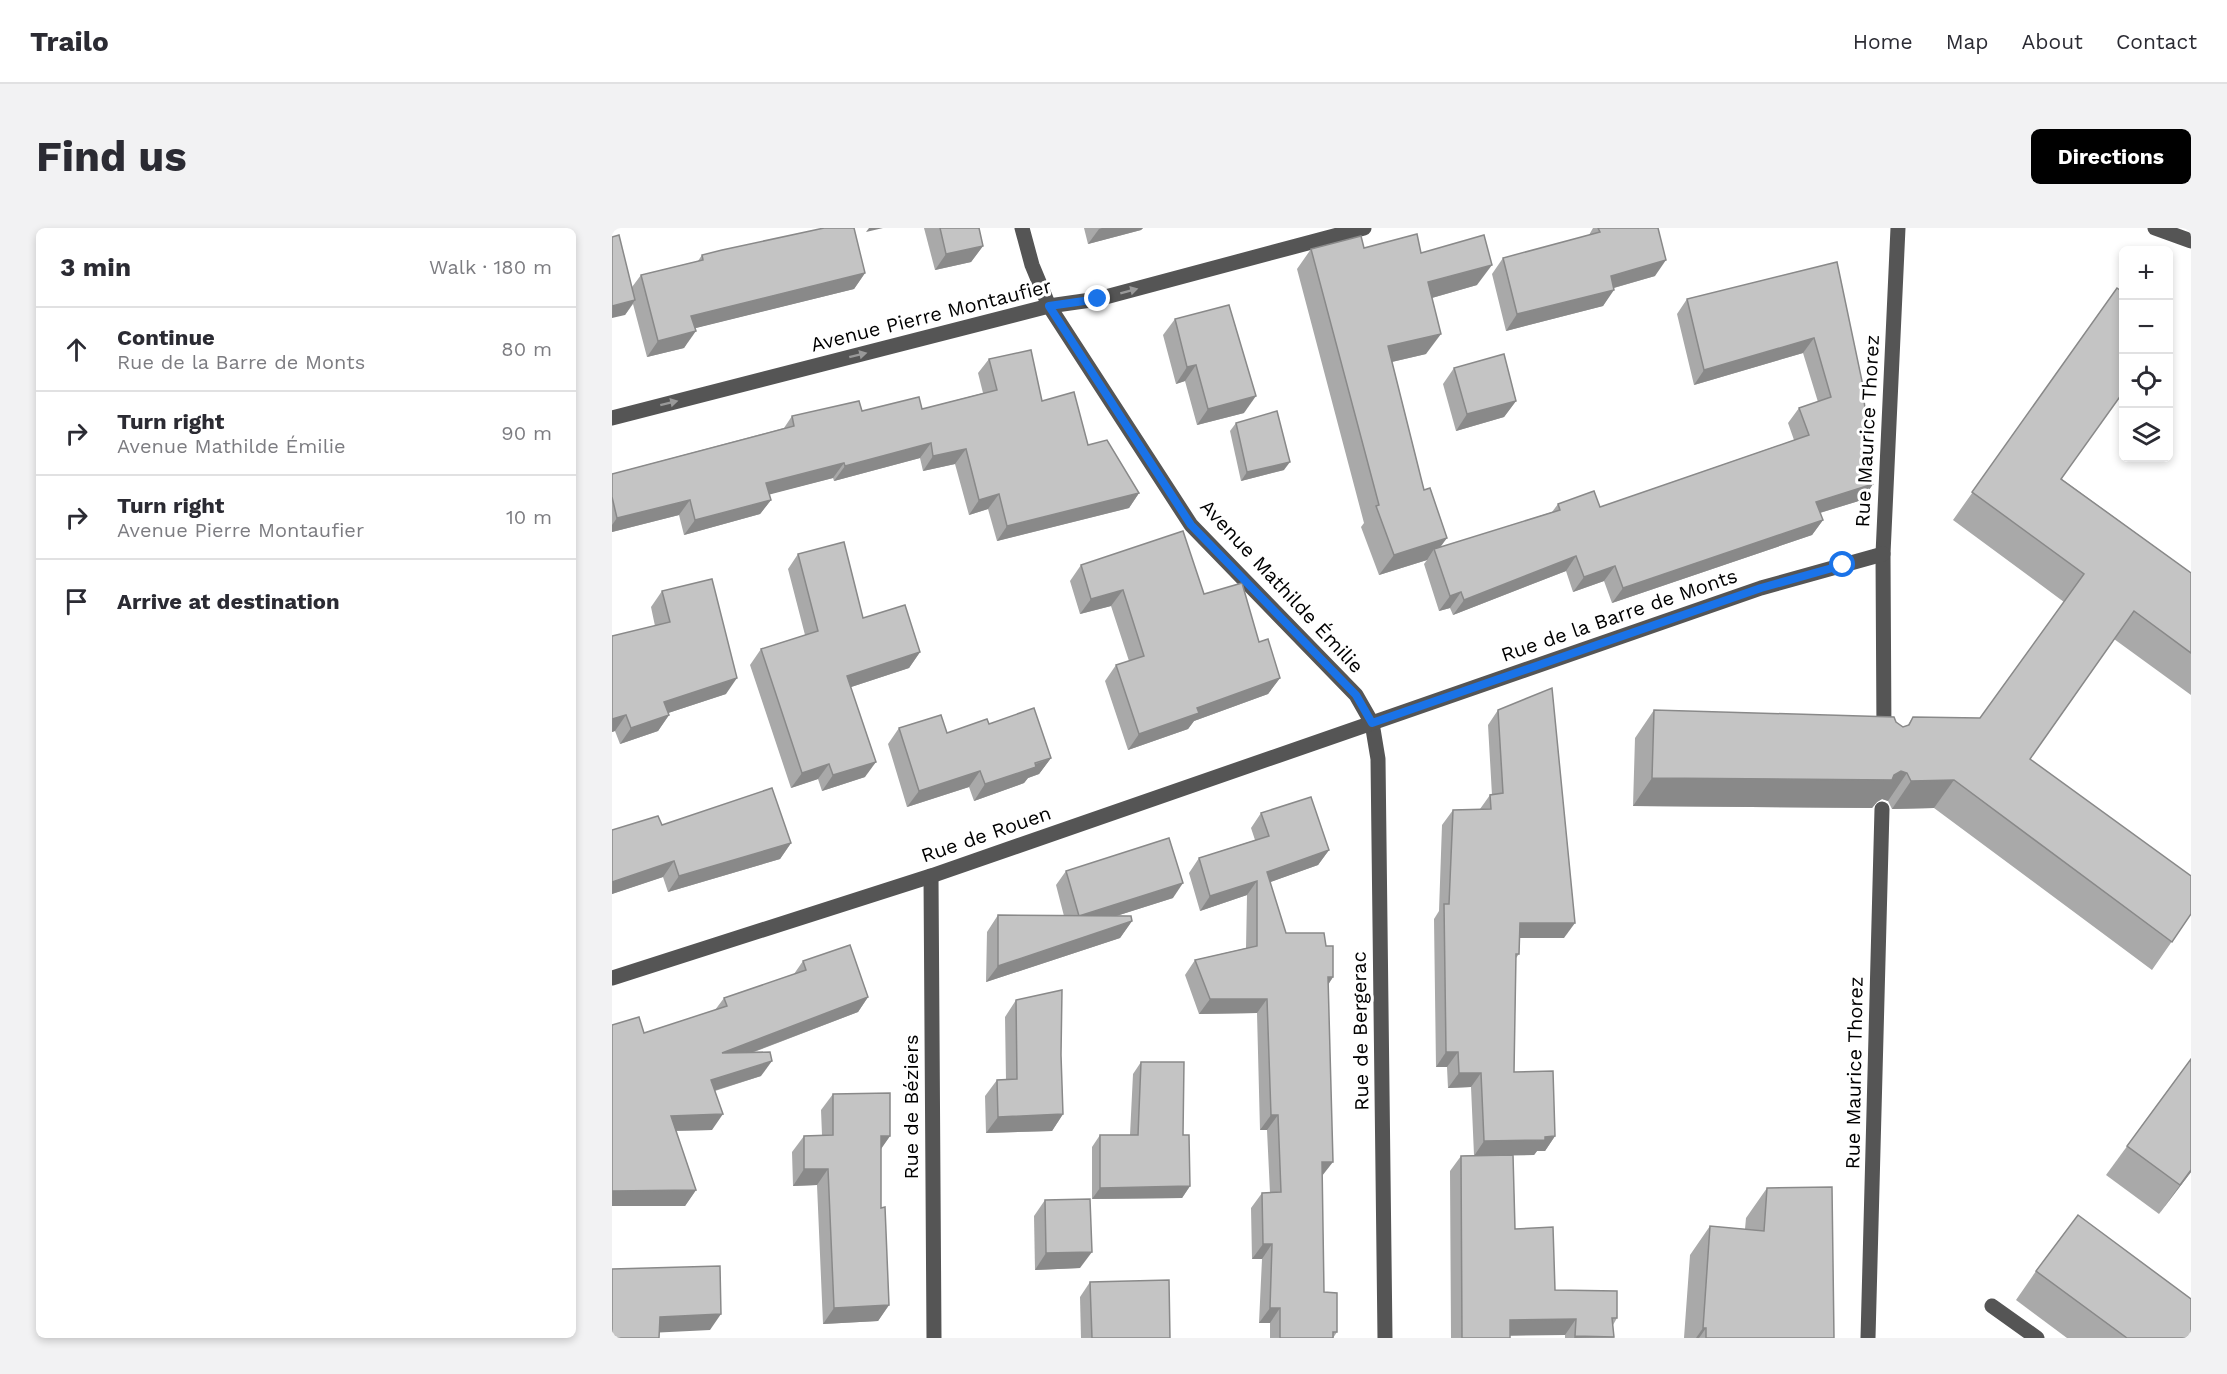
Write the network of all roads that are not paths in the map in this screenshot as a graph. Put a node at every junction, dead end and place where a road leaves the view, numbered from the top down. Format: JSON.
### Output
{"nodes":[{"id":1,"x":1022,"y":228,"type":"edge"},
{"id":2,"x":1364,"y":228,"type":"edge"},
{"id":3,"x":1898,"y":228,"type":"edge"},
{"id":4,"x":2154,"y":228,"type":"edge"},
{"id":5,"x":2191,"y":241,"type":"edge"},
{"id":6,"x":1049,"y":306,"type":"junction"},
{"id":7,"x":612,"y":418,"type":"edge"},
{"id":8,"x":1883,"y":554,"type":"junction"},
{"id":9,"x":1372,"y":723,"type":"junction"},
{"id":10,"x":1884,"y":745,"type":"edge"},
{"id":11,"x":1882,"y":808,"type":"edge"},
{"id":12,"x":931,"y":876,"type":"junction"},
{"id":13,"x":612,"y":978,"type":"edge"},
{"id":14,"x":1992,"y":1306,"type":"dead end"},
{"id":15,"x":934,"y":1338,"type":"edge"},
{"id":16,"x":1385,"y":1338,"type":"edge"},
{"id":17,"x":1868,"y":1338,"type":"edge"},
{"id":18,"x":2037,"y":1338,"type":"edge"}],
"edges":[{"from":1,"to":6,"type":"street","name":"Avenue Mathilde Émilie"},
{"from":6,"to":2,"type":"street","name":"Avenue Pierre Montaufier","one_way":true},
{"from":3,"to":8,"type":"street","name":"Rue Maurice Thorez"},
{"from":4,"to":5,"type":"street"},
{"from":7,"to":6,"type":"street","name":"Avenue Pierre Montaufier","one_way":true},
{"from":6,"to":9,"type":"street","name":"Avenue Mathilde Émilie"},
{"from":8,"to":9,"type":"street","name":"Rue de la Barre de Monts"},
{"from":8,"to":10,"type":"street","name":"Rue Maurice Thorez"},
{"from":9,"to":12,"type":"street","name":"Rue de Rouen"},
{"from":9,"to":16,"type":"street","name":"Rue de Bergerac"},
{"from":11,"to":17,"type":"street","name":"Rue Maurice Thorez"},
{"from":12,"to":13,"type":"street","name":"Rue de Rouen"},
{"from":12,"to":15,"type":"street","name":"Rue de Béziers"},
{"from":14,"to":18,"type":"street"}]}
